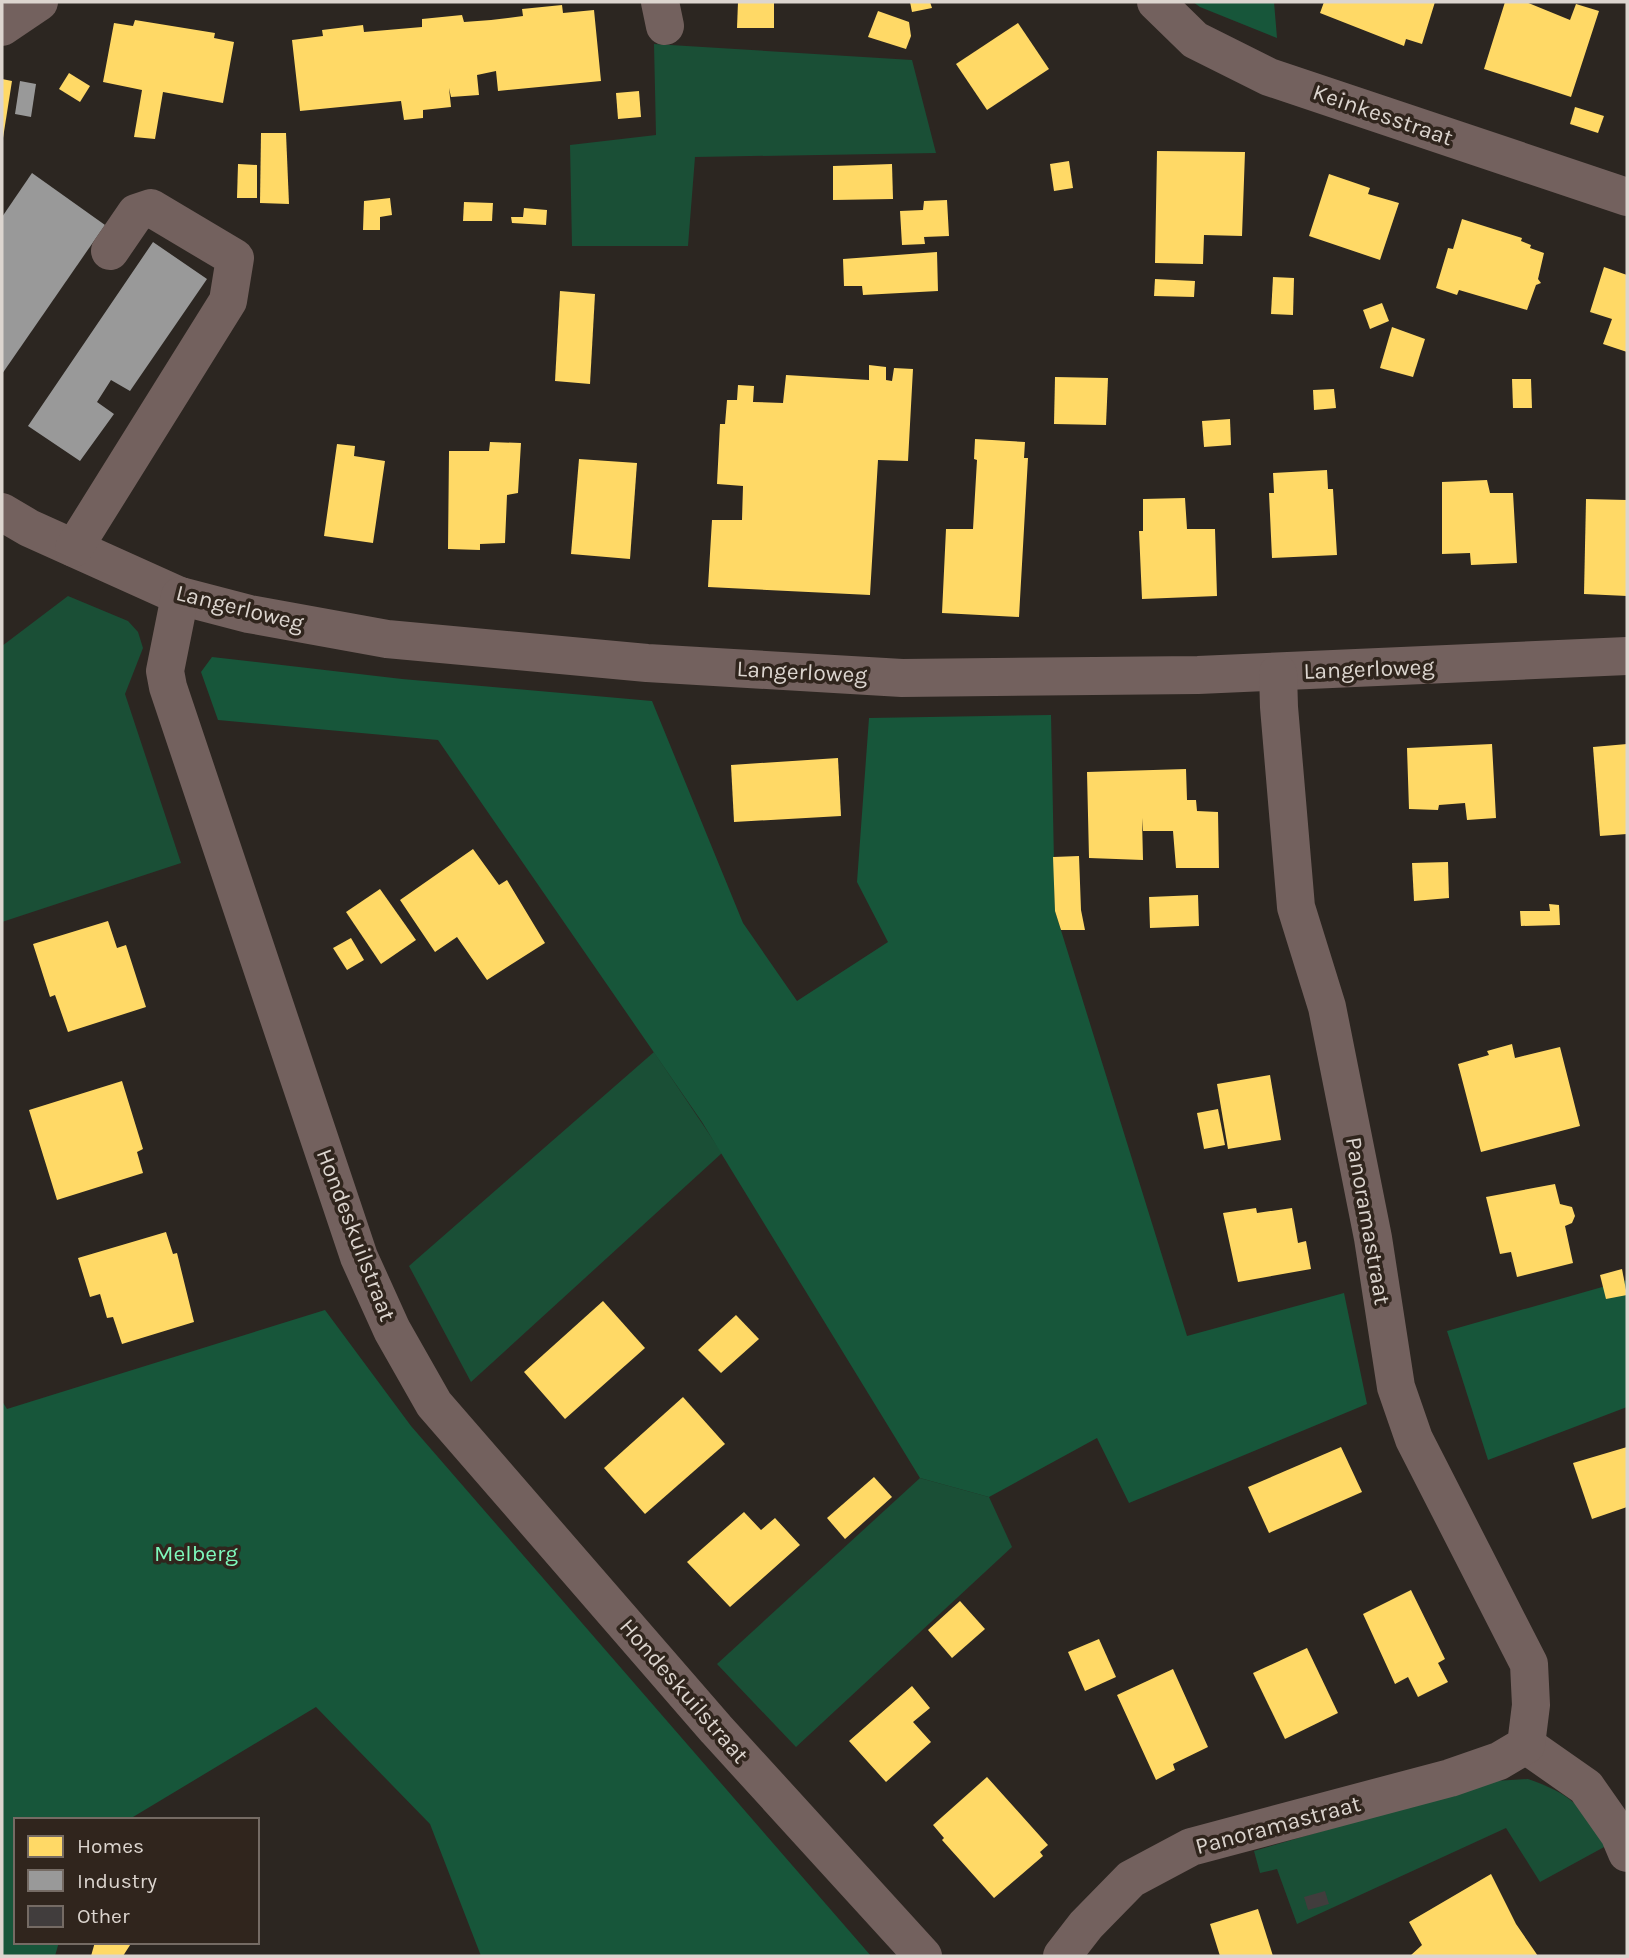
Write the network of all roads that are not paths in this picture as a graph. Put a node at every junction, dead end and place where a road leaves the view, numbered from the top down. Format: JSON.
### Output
{"nodes":[{"id":1,"x":39,"y":2,"type":"edge"},
{"id":2,"x":1156,"y":2,"type":"edge"},
{"id":3,"x":2,"y":27,"type":"edge"},
{"id":4,"x":1627,"y":197,"type":"edge"},
{"id":5,"x":110,"y":251,"type":"dead end"},
{"id":6,"x":2,"y":512,"type":"edge"},
{"id":7,"x":74,"y":548,"type":"junction"},
{"id":8,"x":180,"y":596,"type":"junction"},
{"id":9,"x":1627,"y":656,"type":"edge"},
{"id":10,"x":1278,"y":673,"type":"junction"},
{"id":11,"x":1526,"y":1745,"type":"junction"},
{"id":12,"x":1627,"y":1853,"type":"edge"},
{"id":13,"x":923,"y":1956,"type":"edge"},
{"id":14,"x":1062,"y":1956,"type":"edge"}],
"edges":[{"from":1,"to":3,"type":"street"},
{"from":2,"to":4,"type":"street","name":"Keinkesstraat"},
{"from":5,"to":7,"type":"street"},
{"from":6,"to":7,"type":"street","name":"Langerloweg"},
{"from":7,"to":8,"type":"street","name":"Langerloweg"},
{"from":8,"to":10,"type":"street","name":"Langerloweg"},
{"from":8,"to":13,"type":"street","name":"Hondeskuilstraat"},
{"from":9,"to":10,"type":"street","name":"Langerloweg"},
{"from":10,"to":11,"type":"street","name":"Panoramastraat"},
{"from":11,"to":12,"type":"street"},
{"from":11,"to":14,"type":"street","name":"Panoramastraat"}]}
